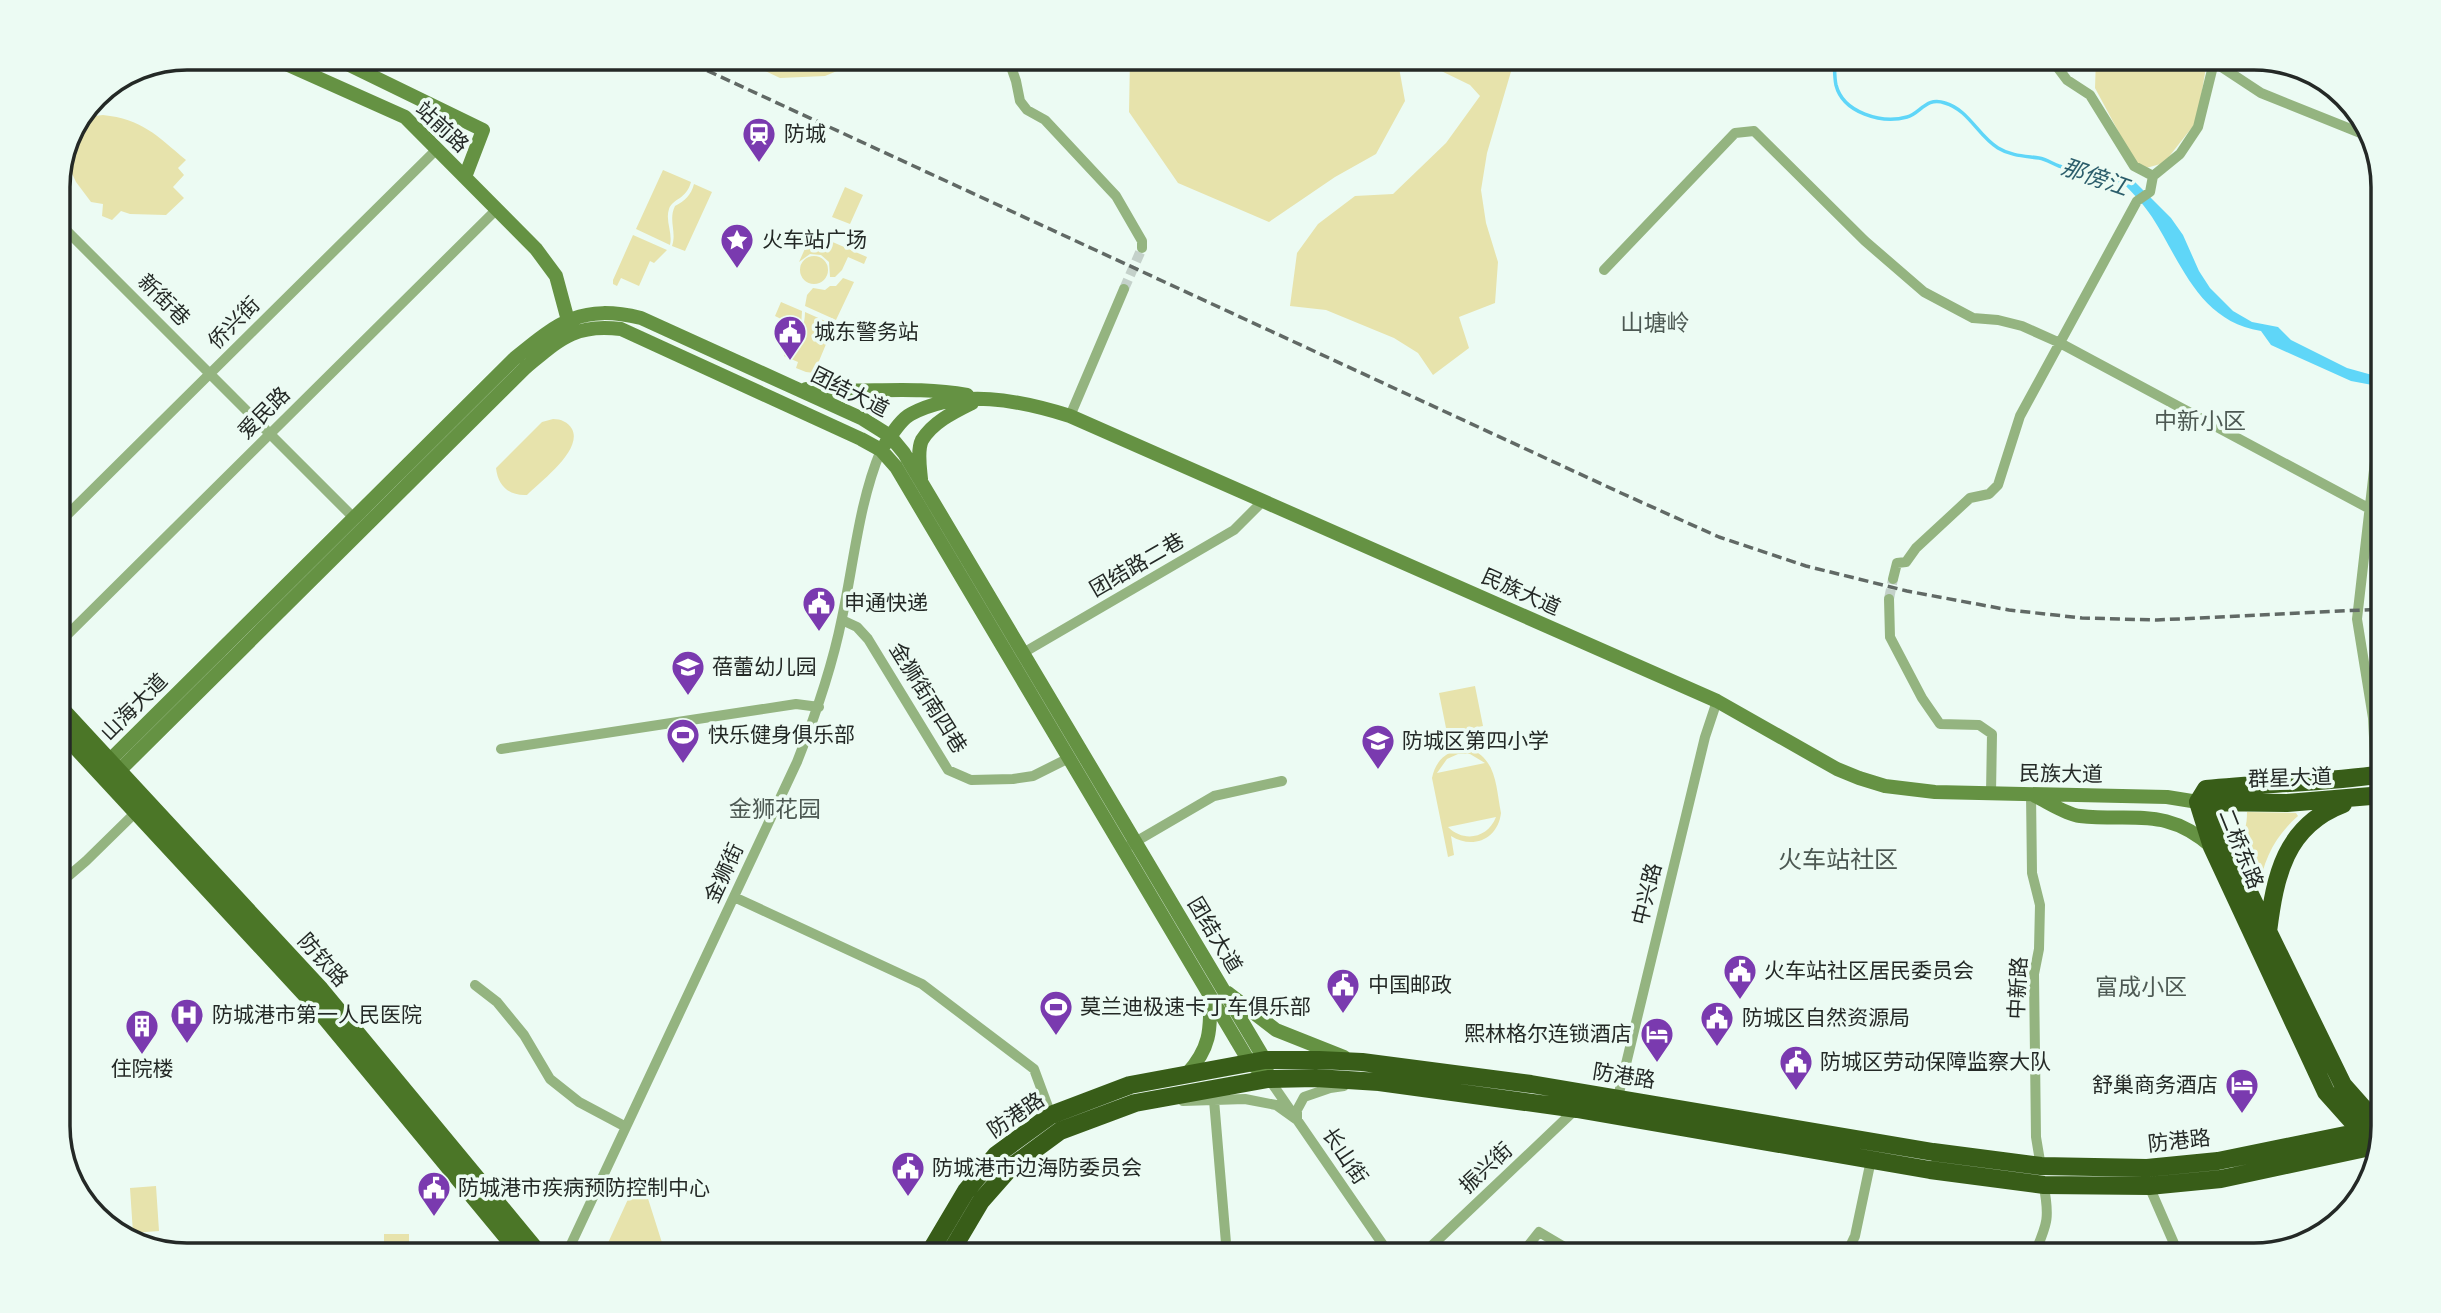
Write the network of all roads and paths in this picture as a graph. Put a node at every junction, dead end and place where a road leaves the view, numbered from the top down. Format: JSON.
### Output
{"nodes":[{"id":1,"x":300,"y":70,"type":"edge"},
{"id":2,"x":359,"y":70,"type":"edge"},
{"id":3,"x":1013,"y":70,"type":"edge"},
{"id":4,"x":2060,"y":70,"type":"edge"},
{"id":5,"x":2212,"y":70,"type":"edge"},
{"id":6,"x":2226,"y":70,"type":"edge"},
{"id":7,"x":2356,"y":130,"type":"edge"},
{"id":8,"x":437,"y":149,"type":"junction"},
{"id":9,"x":2153,"y":176,"type":"junction"},
{"id":10,"x":465,"y":177,"type":"junction"},
{"id":11,"x":497,"y":209,"type":"junction"},
{"id":12,"x":70,"y":241,"type":"edge"},
{"id":13,"x":1142,"y":248,"type":"dead end"},
{"id":14,"x":1604,"y":270,"type":"dead end"},
{"id":15,"x":1124,"y":289,"type":"tunnel mouth"},
{"id":16,"x":648,"y":320,"type":"joint"},
{"id":17,"x":569,"y":326,"type":"junction"},
{"id":18,"x":641,"y":337,"type":"joint"},
{"id":19,"x":2060,"y":343,"type":"junction"},
{"id":20,"x":210,"y":373,"type":"junction"},
{"id":21,"x":797,"y":388,"type":"junction"},
{"id":22,"x":982,"y":398,"type":"junction"},
{"id":23,"x":1070,"y":416,"type":"junction"},
{"id":24,"x":270,"y":434,"type":"junction"},
{"id":25,"x":890,"y":436,"type":"junction"},
{"id":26,"x":881,"y":450,"type":"junction"},
{"id":27,"x":921,"y":481,"type":"junction"},
{"id":28,"x":2371,"y":500,"type":"edge"},
{"id":29,"x":1264,"y":501,"type":"junction"},
{"id":30,"x":2370,"y":509,"type":"junction"},
{"id":31,"x":70,"y":512,"type":"edge"},
{"id":32,"x":354,"y":518,"type":"junction"},
{"id":33,"x":1893,"y":579,"type":"tunnel mouth"},
{"id":34,"x":1889,"y":599,"type":"tunnel mouth"},
{"id":35,"x":842,"y":620,"type":"junction"},
{"id":36,"x":70,"y":633,"type":"edge"},
{"id":37,"x":1023,"y":653,"type":"junction"},
{"id":38,"x":1717,"y":701,"type":"junction"},
{"id":39,"x":2371,"y":706,"type":"edge"},
{"id":40,"x":819,"y":707,"type":"junction"},
{"id":41,"x":70,"y":719,"type":"edge"},
{"id":42,"x":70,"y":737,"type":"edge"},
{"id":43,"x":501,"y":749,"type":"dead end"},
{"id":44,"x":1069,"y":758,"type":"junction"},
{"id":45,"x":111,"y":769,"type":"junction"},
{"id":46,"x":2371,"y":776,"type":"edge"},
{"id":47,"x":1282,"y":781,"type":"dead end"},
{"id":48,"x":1991,"y":793,"type":"junction"},
{"id":49,"x":2031,"y":794,"type":"junction"},
{"id":50,"x":2371,"y":797,"type":"edge"},
{"id":51,"x":2206,"y":798,"type":"junction"},
{"id":52,"x":2357,"y":799,"type":"junction"},
{"id":53,"x":136,"y":812,"type":"junction"},
{"id":54,"x":1130,"y":846,"type":"junction"},
{"id":55,"x":2212,"y":847,"type":"junction"},
{"id":56,"x":70,"y":875,"type":"edge"},
{"id":57,"x":734,"y":897,"type":"junction"},
{"id":58,"x":2268,"y":932,"type":"junction"},
{"id":59,"x":475,"y":985,"type":"dead end"},
{"id":60,"x":1216,"y":991,"type":"junction"},
{"id":61,"x":1258,"y":1061,"type":"junction"},
{"id":62,"x":1362,"y":1062,"type":"junction"},
{"id":63,"x":1187,"y":1074,"type":"junction"},
{"id":64,"x":1268,"y":1079,"type":"junction"},
{"id":65,"x":1379,"y":1082,"type":"junction"},
{"id":66,"x":1618,"y":1097,"type":"junction"},
{"id":67,"x":1214,"y":1100,"type":"junction"},
{"id":68,"x":1135,"y":1103,"type":"junction"},
{"id":69,"x":1577,"y":1109,"type":"junction"},
{"id":70,"x":1051,"y":1115,"type":"junction"},
{"id":71,"x":1297,"y":1120,"type":"junction"},
{"id":72,"x":626,"y":1127,"type":"junction"},
{"id":73,"x":2371,"y":1129,"type":"edge"},
{"id":74,"x":2360,"y":1132,"type":"junction"},
{"id":75,"x":2370,"y":1137,"type":"edge"},
{"id":76,"x":2369,"y":1144,"type":"edge"},
{"id":77,"x":1871,"y":1160,"type":"junction"},
{"id":78,"x":2041,"y":1166,"type":"junction"},
{"id":79,"x":2044,"y":1185,"type":"junction"},
{"id":80,"x":2149,"y":1186,"type":"junction"},
{"id":81,"x":511,"y":1243,"type":"edge"},
{"id":82,"x":531,"y":1243,"type":"edge"},
{"id":83,"x":572,"y":1243,"type":"edge"},
{"id":84,"x":935,"y":1243,"type":"edge"},
{"id":85,"x":956,"y":1243,"type":"edge"},
{"id":86,"x":1226,"y":1243,"type":"edge"},
{"id":87,"x":1382,"y":1243,"type":"edge"},
{"id":88,"x":1435,"y":1243,"type":"edge"},
{"id":89,"x":1530,"y":1243,"type":"edge"},
{"id":90,"x":1558,"y":1243,"type":"edge"},
{"id":91,"x":1852,"y":1243,"type":"edge"},
{"id":92,"x":2039,"y":1243,"type":"edge"},
{"id":93,"x":2174,"y":1243,"type":"edge"}],
"edges":[{"from":1,"to":8,"type":"main road","name":"站前路"},
{"from":2,"to":10,"type":"main road","name":"站前路"},
{"from":3,"to":13,"type":"street"},
{"from":4,"to":9,"type":"street"},
{"from":5,"to":9,"type":"street"},
{"from":6,"to":7,"type":"street"},
{"from":8,"to":10,"type":"main road","name":"站前路"},
{"from":8,"to":20,"type":"street","name":"侨兴街"},
{"from":9,"to":19,"type":"street"},
{"from":10,"to":11,"type":"main road","name":"站前路"},
{"from":11,"to":17,"type":"main road","name":"站前路"},
{"from":11,"to":24,"type":"street","name":"爱民路"},
{"from":12,"to":20,"type":"street","name":"新街巷"},
{"from":14,"to":19,"type":"street"},
{"from":15,"to":23,"type":"street"},
{"from":16,"to":17,"type":"main road","name":"山海大道"},
{"from":16,"to":21,"type":"main road","name":"团结大道"},
{"from":17,"to":18,"type":"main road","name":"山海大道"},
{"from":17,"to":32,"type":"main road","name":"山海大道"},
{"from":17,"to":45,"type":"main road","name":"山海大道"},
{"from":18,"to":26,"type":"main road","name":"团结大道"},
{"from":19,"to":30,"type":"street"},
{"from":19,"to":33,"type":"street"},
{"from":20,"to":24,"type":"street","name":"新街巷"},
{"from":20,"to":31,"type":"street","name":"侨兴街"},
{"from":21,"to":22,"type":"main road"},
{"from":21,"to":25,"type":"main road","name":"团结大道"},
{"from":22,"to":23,"type":"main road","name":"民族大道"},
{"from":22,"to":25,"type":"main road","name":"民族大道"},
{"from":22,"to":27,"type":"main road"},
{"from":23,"to":29,"type":"main road","name":"民族大道"},
{"from":24,"to":32,"type":"street","name":"新街巷"},
{"from":24,"to":36,"type":"street","name":"爱民路"},
{"from":25,"to":26,"type":"main road","name":"民族大道"},
{"from":25,"to":27,"type":"main road","name":"团结大道"},
{"from":26,"to":35,"type":"street","name":"金狮街"},
{"from":26,"to":44,"type":"main road","name":"团结大道"},
{"from":27,"to":37,"type":"main road","name":"团结大道"},
{"from":28,"to":30,"type":"street"},
{"from":29,"to":37,"type":"street","name":"团结路二巷"},
{"from":29,"to":38,"type":"main road","name":"民族大道"},
{"from":30,"to":39,"type":"street"},
{"from":32,"to":45,"type":"main road","name":"山海大道"},
{"from":34,"to":48,"type":"street"},
{"from":35,"to":40,"type":"street","name":"金狮街"},
{"from":35,"to":44,"type":"street","name":"金狮街南四巷"},
{"from":37,"to":54,"type":"main road","name":"团结大道"},
{"from":38,"to":48,"type":"main road","name":"民族大道"},
{"from":38,"to":66,"type":"street","name":"中兴路"},
{"from":40,"to":43,"type":"street"},
{"from":40,"to":57,"type":"street","name":"金狮街"},
{"from":41,"to":45,"type":"main road","name":"防钦路"},
{"from":42,"to":45,"type":"main road","name":"防钦路"},
{"from":44,"to":54,"type":"main road","name":"团结大道"},
{"from":45,"to":53,"type":"main road","name":"防钦路"},
{"from":45,"to":82,"type":"main road","name":"防钦路"},
{"from":46,"to":51,"type":"highway","name":"群星大道"},
{"from":47,"to":54,"type":"street"},
{"from":48,"to":49,"type":"main road","name":"民族大道"},
{"from":49,"to":51,"type":"main road","name":"民族大道"},
{"from":49,"to":55,"type":"main road"},
{"from":49,"to":78,"type":"street","name":"中新路"},
{"from":50,"to":52,"type":"highway","name":"群星大道"},
{"from":51,"to":52,"type":"highway","name":"群星大道"},
{"from":51,"to":55,"type":"highway","name":"二桥东路"},
{"from":51,"to":58,"type":"highway","name":"二桥东路"},
{"from":52,"to":58,"type":"highway"},
{"from":53,"to":56,"type":"street"},
{"from":53,"to":81,"type":"main road","name":"防钦路"},
{"from":54,"to":60,"type":"main road","name":"团结大道"},
{"from":55,"to":74,"type":"highway","name":"二桥东路"},
{"from":57,"to":70,"type":"street"},
{"from":57,"to":72,"type":"street","name":"金狮街"},
{"from":58,"to":73,"type":"highway","name":"二桥东路"},
{"from":59,"to":72,"type":"street"},
{"from":60,"to":61,"type":"main road","name":"团结大道"},
{"from":60,"to":62,"type":"main road"},
{"from":60,"to":63,"type":"main road"},
{"from":61,"to":62,"type":"highway","name":"防港路"},
{"from":61,"to":63,"type":"highway","name":"防港路"},
{"from":61,"to":64,"type":"main road","name":"团结大道"},
{"from":62,"to":66,"type":"highway","name":"防港路"},
{"from":63,"to":70,"type":"highway","name":"防港路"},
{"from":64,"to":65,"type":"highway","name":"防港路"},
{"from":64,"to":68,"type":"highway","name":"防港路"},
{"from":64,"to":71,"type":"street","name":"长山街"},
{"from":65,"to":69,"type":"highway","name":"防港路"},
{"from":65,"to":71,"type":"street"},
{"from":66,"to":78,"type":"highway","name":"防港路"},
{"from":67,"to":68,"type":"street"},
{"from":67,"to":71,"type":"street"},
{"from":67,"to":86,"type":"street"},
{"from":68,"to":85,"type":"highway","name":"防港路"},
{"from":69,"to":77,"type":"highway","name":"防港路"},
{"from":69,"to":88,"type":"street","name":"振兴街"},
{"from":70,"to":84,"type":"highway","name":"防港路"},
{"from":71,"to":87,"type":"street","name":"长山街"},
{"from":72,"to":83,"type":"street","name":"金狮街"},
{"from":74,"to":75,"type":"highway","name":"二桥东路"},
{"from":74,"to":78,"type":"highway","name":"防港路"},
{"from":76,"to":80,"type":"highway","name":"防港路"},
{"from":77,"to":79,"type":"highway","name":"防港路"},
{"from":77,"to":91,"type":"street"},
{"from":78,"to":79,"type":"street","name":"中新路"},
{"from":79,"to":80,"type":"highway","name":"防港路"},
{"from":79,"to":92,"type":"street","name":"中新路"},
{"from":80,"to":93,"type":"street"},
{"from":89,"to":90,"type":"street"}]}
